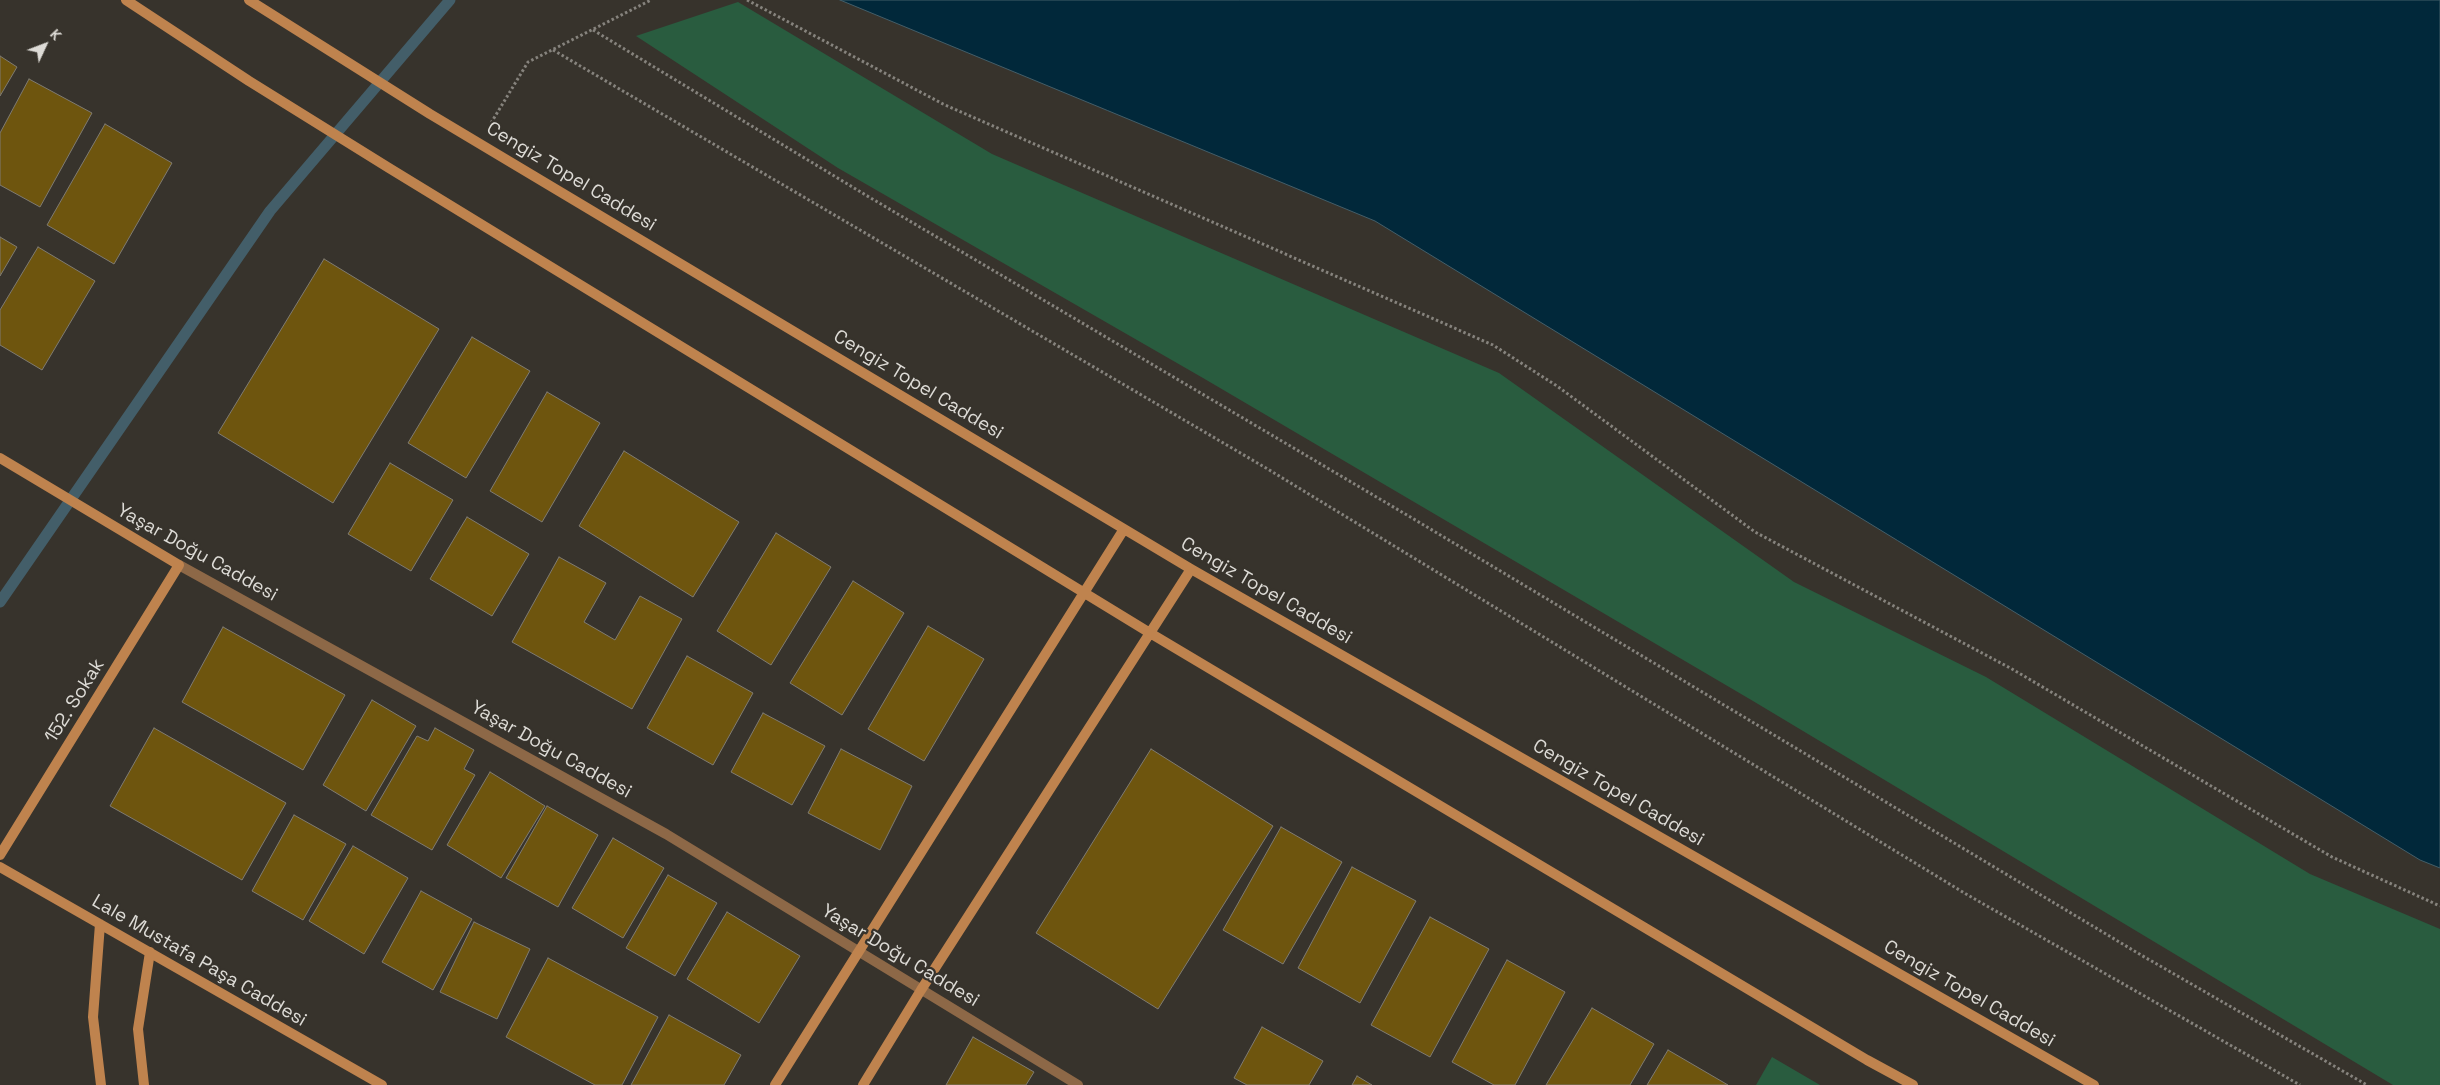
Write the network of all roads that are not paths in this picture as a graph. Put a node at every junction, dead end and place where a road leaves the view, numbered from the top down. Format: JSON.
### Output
{"nodes":[{"id":1,"x":126,"y":0,"type":"edge"},
{"id":2,"x":249,"y":0,"type":"edge"},
{"id":3,"x":0,"y":458,"type":"edge"},
{"id":4,"x":1124,"y":529,"type":"junction"},
{"id":5,"x":179,"y":564,"type":"junction"},
{"id":6,"x":1191,"y":569,"type":"junction"},
{"id":7,"x":1084,"y":592,"type":"junction"},
{"id":8,"x":1150,"y":633,"type":"junction"},
{"id":9,"x":0,"y":855,"type":"edge"},
{"id":10,"x":0,"y":867,"type":"edge"},
{"id":11,"x":100,"y":924,"type":"junction"},
{"id":12,"x":858,"y":951,"type":"junction"},
{"id":13,"x":150,"y":952,"type":"junction"},
{"id":14,"x":921,"y":990,"type":"junction"},
{"id":15,"x":101,"y":1085,"type":"edge"},
{"id":16,"x":144,"y":1085,"type":"edge"},
{"id":17,"x":382,"y":1085,"type":"edge"},
{"id":18,"x":775,"y":1085,"type":"edge"},
{"id":19,"x":864,"y":1085,"type":"edge"},
{"id":20,"x":1078,"y":1085,"type":"edge"},
{"id":21,"x":1913,"y":1085,"type":"edge"},
{"id":22,"x":2094,"y":1085,"type":"edge"}],
"edges":[{"from":1,"to":7,"type":"street"},
{"from":2,"to":4,"type":"street","name":"Cengiz Topel Caddesi"},
{"from":3,"to":5,"type":"street","name":"Yaşar Doğu Caddesi"},
{"from":4,"to":6,"type":"street","name":"Cengiz Topel Caddesi"},
{"from":4,"to":7,"type":"street"},
{"from":5,"to":9,"type":"street","name":"152. Sokak"},
{"from":5,"to":12,"type":"street","name":"Yaşar Doğu Caddesi"},
{"from":6,"to":8,"type":"street"},
{"from":6,"to":22,"type":"street","name":"Cengiz Topel Caddesi"},
{"from":7,"to":8,"type":"street"},
{"from":7,"to":12,"type":"street"},
{"from":8,"to":14,"type":"street"},
{"from":8,"to":21,"type":"street"},
{"from":10,"to":11,"type":"street","name":"Lale Mustafa Paşa Caddesi"},
{"from":11,"to":13,"type":"street","name":"Lale Mustafa Paşa Caddesi"},
{"from":11,"to":15,"type":"street"},
{"from":12,"to":14,"type":"street","name":"Yaşar Doğu Caddesi"},
{"from":12,"to":18,"type":"street"},
{"from":13,"to":16,"type":"street"},
{"from":13,"to":17,"type":"street","name":"Lale Mustafa Paşa Caddesi"},
{"from":14,"to":19,"type":"street"},
{"from":14,"to":20,"type":"street","name":"Yaşar Doğu Caddesi"}]}
